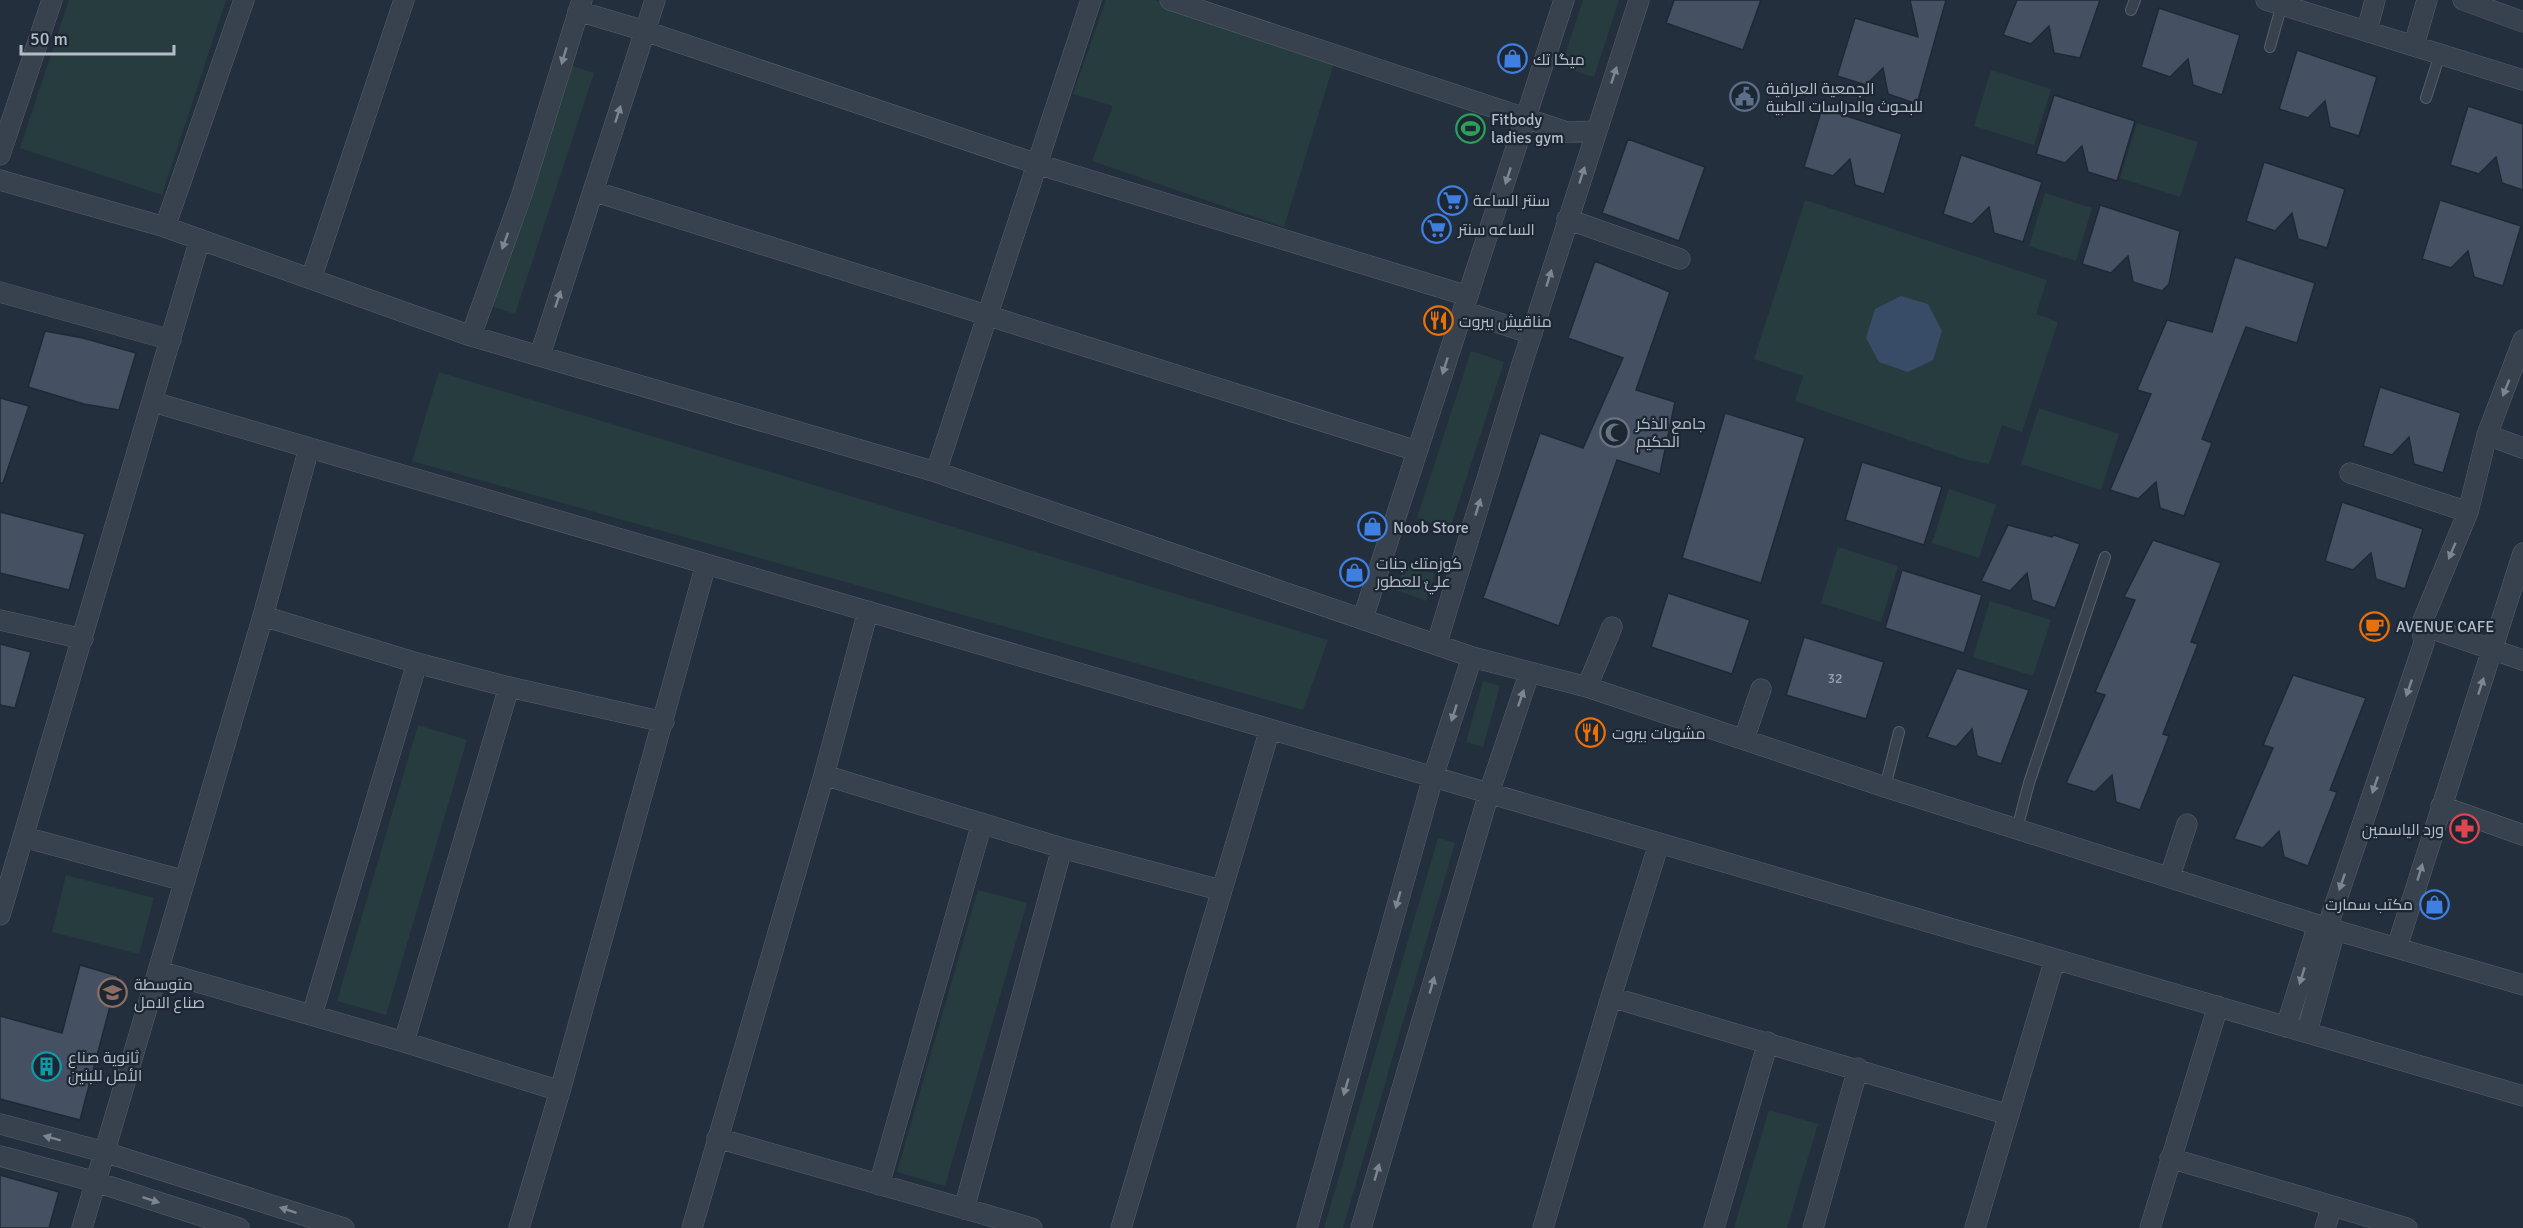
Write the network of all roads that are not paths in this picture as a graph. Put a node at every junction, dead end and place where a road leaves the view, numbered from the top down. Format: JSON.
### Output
{"nodes":[{"id":1,"x":52,"y":0,"type":"edge"},
{"id":2,"x":244,"y":0,"type":"edge"},
{"id":3,"x":404,"y":0,"type":"edge"},
{"id":4,"x":655,"y":0,"type":"edge"},
{"id":5,"x":1091,"y":0,"type":"edge"},
{"id":6,"x":1170,"y":0,"type":"edge"},
{"id":7,"x":1564,"y":0,"type":"edge"},
{"id":8,"x":1638,"y":0,"type":"edge"},
{"id":9,"x":2375,"y":0,"type":"edge"},
{"id":10,"x":2427,"y":0,"type":"edge"},
{"id":11,"x":2464,"y":0,"type":"edge"},
{"id":12,"x":2274,"y":2,"type":"edge"},
{"id":13,"x":580,"y":5,"type":"edge"},
{"id":14,"x":2523,"y":22,"type":"edge"},
{"id":15,"x":645,"y":30,"type":"junction"},
{"id":16,"x":2367,"y":30,"type":"junction"},
{"id":17,"x":2414,"y":45,"type":"junction"},
{"id":18,"x":2270,"y":47,"type":"dead end"},
{"id":19,"x":2440,"y":54,"type":"junction"},
{"id":20,"x":2523,"y":80,"type":"edge"},
{"id":21,"x":2426,"y":98,"type":"dead end"},
{"id":22,"x":1527,"y":117,"type":"junction"},
{"id":23,"x":1597,"y":130,"type":"junction"},
{"id":24,"x":0,"y":155,"type":"edge"},
{"id":25,"x":1036,"y":164,"type":"junction"},
{"id":26,"x":0,"y":180,"type":"edge"},
{"id":27,"x":593,"y":191,"type":"junction"},
{"id":28,"x":1567,"y":219,"type":"junction"},
{"id":29,"x":165,"y":226,"type":"junction"},
{"id":30,"x":200,"y":239,"type":"junction"},
{"id":31,"x":1680,"y":259,"type":"dead end"},
{"id":32,"x":311,"y":279,"type":"junction"},
{"id":33,"x":0,"y":292,"type":"edge"},
{"id":34,"x":1466,"y":303,"type":"junction"},
{"id":35,"x":988,"y":314,"type":"junction"},
{"id":36,"x":1532,"y":334,"type":"junction"},
{"id":37,"x":471,"y":336,"type":"junction"},
{"id":38,"x":171,"y":340,"type":"junction"},
{"id":39,"x":2523,"y":340,"type":"edge"},
{"id":40,"x":540,"y":355,"type":"junction"},
{"id":41,"x":153,"y":402,"type":"junction"},
{"id":42,"x":2487,"y":435,"type":"junction"},
{"id":43,"x":2523,"y":447,"type":"edge"},
{"id":44,"x":309,"y":448,"type":"junction"},
{"id":45,"x":1417,"y":451,"type":"junction"},
{"id":46,"x":936,"y":472,"type":"junction"},
{"id":47,"x":2350,"y":472,"type":"dead end"},
{"id":48,"x":2468,"y":512,"type":"junction"},
{"id":49,"x":2523,"y":553,"type":"edge"},
{"id":50,"x":2105,"y":557,"type":"dead end"},
{"id":51,"x":706,"y":564,"type":"junction"},
{"id":52,"x":868,"y":611,"type":"junction"},
{"id":53,"x":262,"y":616,"type":"junction"},
{"id":54,"x":1363,"y":618,"type":"junction"},
{"id":55,"x":0,"y":620,"type":"edge"},
{"id":56,"x":2421,"y":625,"type":"junction"},
{"id":57,"x":1611,"y":627,"type":"dead end"},
{"id":58,"x":83,"y":639,"type":"junction"},
{"id":59,"x":1437,"y":643,"type":"junction"},
{"id":60,"x":2493,"y":650,"type":"junction"},
{"id":61,"x":1472,"y":657,"type":"junction"},
{"id":62,"x":2523,"y":660,"type":"edge"},
{"id":63,"x":417,"y":663,"type":"junction"},
{"id":64,"x":1529,"y":674,"type":"junction"},
{"id":65,"x":509,"y":687,"type":"junction"},
{"id":66,"x":1587,"y":687,"type":"junction"},
{"id":67,"x":1761,"y":689,"type":"dead end"},
{"id":68,"x":664,"y":722,"type":"junction"},
{"id":69,"x":1270,"y":729,"type":"junction"},
{"id":70,"x":1899,"y":732,"type":"dead end"},
{"id":71,"x":1744,"y":739,"type":"junction"},
{"id":72,"x":824,"y":775,"type":"junction"},
{"id":73,"x":1433,"y":777,"type":"junction"},
{"id":74,"x":1884,"y":787,"type":"junction"},
{"id":75,"x":1489,"y":793,"type":"junction"},
{"id":76,"x":2441,"y":806,"type":"junction"},
{"id":77,"x":982,"y":823,"type":"junction"},
{"id":78,"x":2187,"y":824,"type":"dead end"},
{"id":79,"x":2017,"y":829,"type":"junction"},
{"id":80,"x":2523,"y":835,"type":"edge"},
{"id":81,"x":24,"y":837,"type":"junction"},
{"id":82,"x":1659,"y":843,"type":"junction"},
{"id":83,"x":1062,"y":848,"type":"junction"},
{"id":84,"x":2170,"y":876,"type":"junction"},
{"id":85,"x":185,"y":881,"type":"junction"},
{"id":86,"x":1220,"y":890,"type":"junction"},
{"id":87,"x":0,"y":915,"type":"edge"},
{"id":88,"x":2327,"y":928,"type":"junction"},
{"id":89,"x":2397,"y":948,"type":"junction"},
{"id":90,"x":2055,"y":959,"type":"junction"},
{"id":91,"x":159,"y":971,"type":"junction"},
{"id":92,"x":2523,"y":985,"type":"edge"},
{"id":93,"x":1611,"y":996,"type":"junction"},
{"id":94,"x":2218,"y":1006,"type":"junction"},
{"id":95,"x":312,"y":1015,"type":"junction"},
{"id":96,"x":2286,"y":1027,"type":"junction"},
{"id":97,"x":2307,"y":1032,"type":"junction"},
{"id":98,"x":404,"y":1042,"type":"junction"},
{"id":99,"x":1768,"y":1042,"type":"junction"},
{"id":100,"x":1858,"y":1068,"type":"junction"},
{"id":101,"x":560,"y":1091,"type":"junction"},
{"id":102,"x":2523,"y":1096,"type":"edge"},
{"id":103,"x":2009,"y":1115,"type":"junction"},
{"id":104,"x":0,"y":1124,"type":"edge"},
{"id":105,"x":717,"y":1138,"type":"junction"},
{"id":106,"x":104,"y":1152,"type":"junction"},
{"id":107,"x":0,"y":1156,"type":"edge"},
{"id":108,"x":2170,"y":1158,"type":"junction"},
{"id":109,"x":96,"y":1182,"type":"junction"},
{"id":110,"x":879,"y":1185,"type":"junction"},
{"id":111,"x":2332,"y":1206,"type":"junction"},
{"id":112,"x":964,"y":1209,"type":"junction"},
{"id":113,"x":82,"y":1228,"type":"edge"},
{"id":114,"x":239,"y":1228,"type":"edge"},
{"id":115,"x":344,"y":1228,"type":"edge"},
{"id":116,"x":519,"y":1228,"type":"edge"},
{"id":117,"x":692,"y":1228,"type":"edge"},
{"id":118,"x":1032,"y":1228,"type":"edge"},
{"id":119,"x":1121,"y":1228,"type":"edge"},
{"id":120,"x":1307,"y":1228,"type":"edge"},
{"id":121,"x":1361,"y":1228,"type":"edge"},
{"id":122,"x":1543,"y":1228,"type":"edge"},
{"id":123,"x":1714,"y":1228,"type":"edge"},
{"id":124,"x":1813,"y":1228,"type":"edge"},
{"id":125,"x":1975,"y":1228,"type":"edge"},
{"id":126,"x":2150,"y":1228,"type":"edge"},
{"id":127,"x":2325,"y":1228,"type":"edge"},
{"id":128,"x":2407,"y":1228,"type":"edge"}],
"edges":[{"from":1,"to":24,"type":"street"},
{"from":2,"to":29,"type":"street"},
{"from":3,"to":32,"type":"street"},
{"from":4,"to":15,"type":"street"},
{"from":5,"to":25,"type":"street"},
{"from":6,"to":22,"type":"street"},
{"from":7,"to":22,"type":"street"},
{"from":23,"to":8,"type":"street","one_way":true},
{"from":9,"to":16,"type":"street"},
{"from":10,"to":17,"type":"street"},
{"from":11,"to":14,"type":"street"},
{"from":12,"to":16,"type":"street"},
{"from":12,"to":18,"type":"lane"},
{"from":13,"to":15,"type":"street"},
{"from":13,"to":37,"type":"street","one_way":true},
{"from":15,"to":25,"type":"street"},
{"from":27,"to":15,"type":"street","one_way":true},
{"from":16,"to":17,"type":"street"},
{"from":17,"to":19,"type":"street"},
{"from":19,"to":20,"type":"street"},
{"from":19,"to":21,"type":"lane"},
{"from":22,"to":23,"type":"street"},
{"from":22,"to":34,"type":"street","one_way":true},
{"from":28,"to":23,"type":"street","one_way":true},
{"from":25,"to":34,"type":"street"},
{"from":25,"to":35,"type":"street"},
{"from":26,"to":29,"type":"street"},
{"from":27,"to":35,"type":"street"},
{"from":40,"to":27,"type":"street","one_way":true},
{"from":28,"to":31,"type":"street"},
{"from":36,"to":28,"type":"street","one_way":true},
{"from":29,"to":30,"type":"street"},
{"from":30,"to":32,"type":"street"},
{"from":30,"to":38,"type":"street"},
{"from":32,"to":37,"type":"street"},
{"from":33,"to":38,"type":"street"},
{"from":34,"to":36,"type":"street"},
{"from":34,"to":45,"type":"street","one_way":true},
{"from":35,"to":45,"type":"street"},
{"from":35,"to":46,"type":"street"},
{"from":59,"to":36,"type":"street","one_way":true},
{"from":37,"to":40,"type":"street"},
{"from":38,"to":41,"type":"street"},
{"from":39,"to":42,"type":"street","one_way":true},
{"from":40,"to":46,"type":"street"},
{"from":41,"to":44,"type":"street"},
{"from":41,"to":58,"type":"street"},
{"from":42,"to":43,"type":"street"},
{"from":42,"to":48,"type":"street"},
{"from":44,"to":51,"type":"street"},
{"from":44,"to":53,"type":"street"},
{"from":45,"to":54,"type":"street"},
{"from":46,"to":54,"type":"street"},
{"from":47,"to":48,"type":"street"},
{"from":48,"to":56,"type":"street","one_way":true},
{"from":49,"to":60,"type":"street"},
{"from":50,"to":79,"type":"lane"},
{"from":51,"to":52,"type":"street"},
{"from":51,"to":68,"type":"street"},
{"from":52,"to":69,"type":"street"},
{"from":52,"to":72,"type":"street"},
{"from":53,"to":63,"type":"street"},
{"from":53,"to":85,"type":"street"},
{"from":54,"to":59,"type":"street"},
{"from":55,"to":58,"type":"street"},
{"from":56,"to":60,"type":"street"},
{"from":56,"to":88,"type":"street","one_way":true},
{"from":57,"to":66,"type":"street"},
{"from":58,"to":81,"type":"street"},
{"from":59,"to":61,"type":"street"},
{"from":60,"to":62,"type":"street"},
{"from":76,"to":60,"type":"street","one_way":true},
{"from":61,"to":64,"type":"street"},
{"from":61,"to":73,"type":"street","one_way":true},
{"from":63,"to":65,"type":"street"},
{"from":63,"to":95,"type":"street"},
{"from":64,"to":66,"type":"street"},
{"from":75,"to":64,"type":"street","one_way":true},
{"from":65,"to":68,"type":"street"},
{"from":65,"to":98,"type":"street"},
{"from":66,"to":71,"type":"street"},
{"from":67,"to":71,"type":"street"},
{"from":68,"to":101,"type":"street"},
{"from":69,"to":73,"type":"street"},
{"from":69,"to":86,"type":"street"},
{"from":70,"to":74,"type":"lane"},
{"from":71,"to":74,"type":"street"},
{"from":72,"to":77,"type":"street"},
{"from":72,"to":105,"type":"street"},
{"from":73,"to":75,"type":"street"},
{"from":73,"to":120,"type":"street","one_way":true},
{"from":74,"to":79,"type":"street"},
{"from":75,"to":82,"type":"street"},
{"from":121,"to":75,"type":"street","one_way":true},
{"from":76,"to":80,"type":"street"},
{"from":89,"to":76,"type":"street","one_way":true},
{"from":77,"to":83,"type":"street"},
{"from":77,"to":110,"type":"street"},
{"from":78,"to":84,"type":"street"},
{"from":79,"to":84,"type":"street"},
{"from":81,"to":85,"type":"street"},
{"from":81,"to":87,"type":"street"},
{"from":82,"to":90,"type":"street"},
{"from":82,"to":93,"type":"street"},
{"from":83,"to":86,"type":"street"},
{"from":83,"to":112,"type":"street"},
{"from":84,"to":88,"type":"street"},
{"from":85,"to":91,"type":"street"},
{"from":86,"to":119,"type":"street"},
{"from":88,"to":89,"type":"street"},
{"from":88,"to":96,"type":"street","one_way":true},
{"from":88,"to":97,"type":"street"},
{"from":89,"to":92,"type":"street"},
{"from":90,"to":94,"type":"street"},
{"from":90,"to":103,"type":"street"},
{"from":91,"to":95,"type":"street"},
{"from":91,"to":106,"type":"street"},
{"from":93,"to":99,"type":"street"},
{"from":93,"to":122,"type":"street"},
{"from":94,"to":96,"type":"street"},
{"from":94,"to":108,"type":"street"},
{"from":95,"to":98,"type":"street"},
{"from":96,"to":97,"type":"street"},
{"from":97,"to":102,"type":"street"},
{"from":98,"to":101,"type":"street"},
{"from":99,"to":100,"type":"street"},
{"from":99,"to":123,"type":"street"},
{"from":100,"to":103,"type":"street"},
{"from":100,"to":124,"type":"street"},
{"from":101,"to":116,"type":"street"},
{"from":103,"to":125,"type":"street"},
{"from":106,"to":104,"type":"street","one_way":true},
{"from":105,"to":110,"type":"street"},
{"from":105,"to":117,"type":"street"},
{"from":106,"to":109,"type":"street"},
{"from":115,"to":106,"type":"street","one_way":true},
{"from":107,"to":109,"type":"street"},
{"from":108,"to":111,"type":"street"},
{"from":108,"to":126,"type":"street"},
{"from":109,"to":113,"type":"street"},
{"from":109,"to":114,"type":"street","one_way":true},
{"from":110,"to":112,"type":"street"},
{"from":111,"to":127,"type":"street"},
{"from":111,"to":128,"type":"street"},
{"from":112,"to":118,"type":"street"}]}
